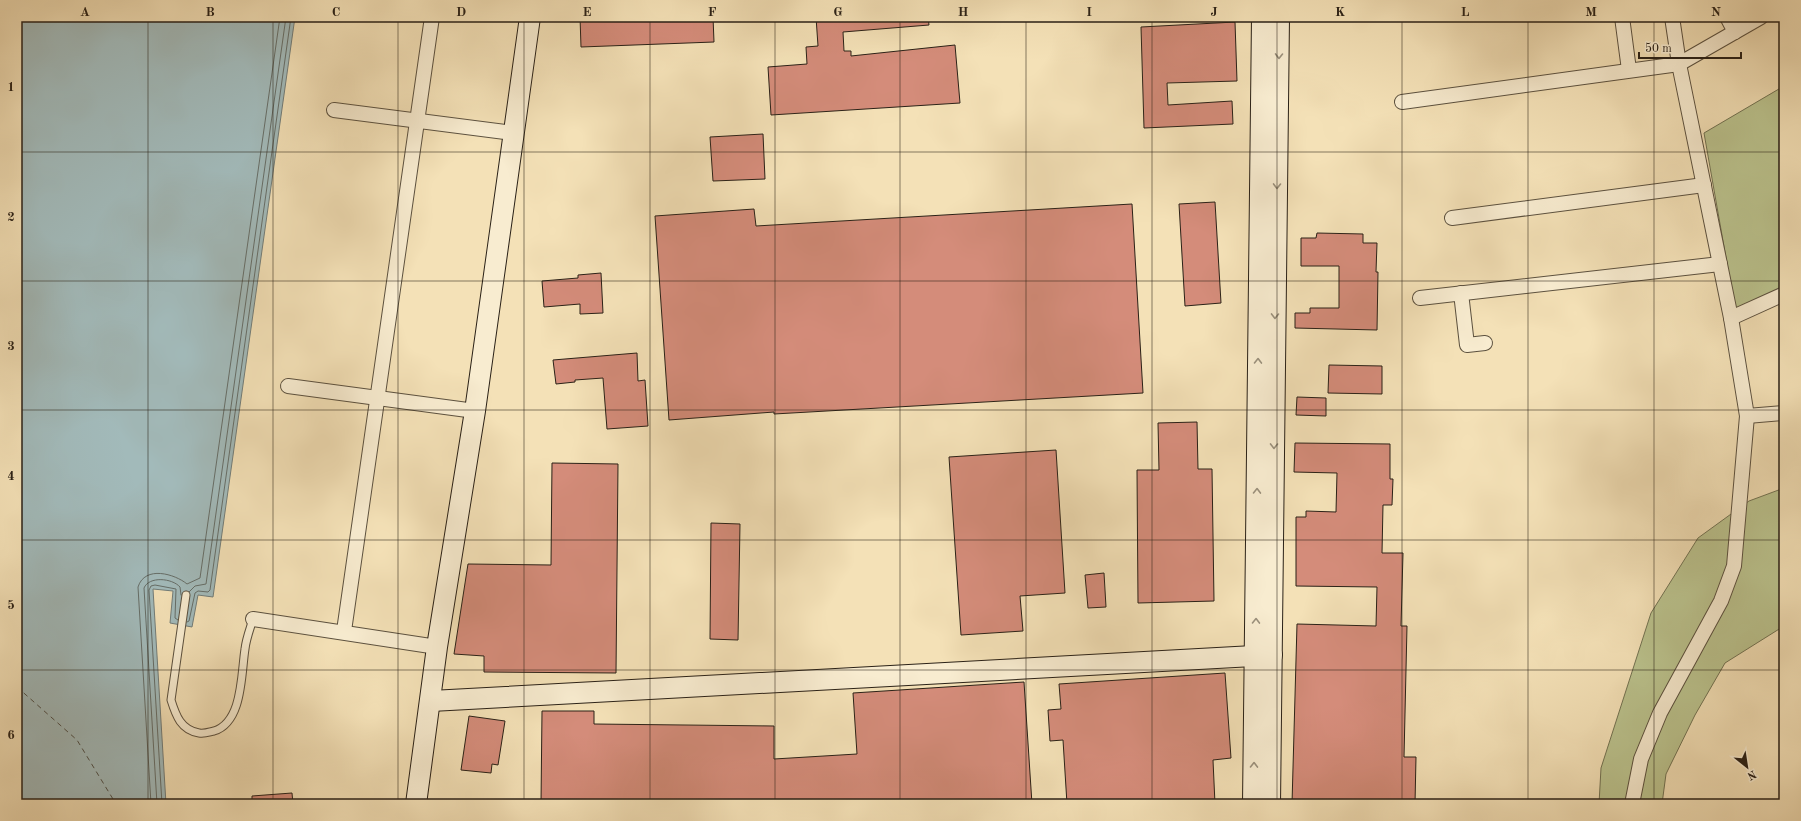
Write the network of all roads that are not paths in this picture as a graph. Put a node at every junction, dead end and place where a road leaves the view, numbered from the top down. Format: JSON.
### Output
{"nodes":[{"id":1,"x":432,"y":17,"type":"edge"},
{"id":2,"x":530,"y":17,"type":"edge"},
{"id":3,"x":1262,"y":17,"type":"edge"},
{"id":4,"x":1279,"y":17,"type":"edge"},
{"id":5,"x":1622,"y":17,"type":"edge"},
{"id":6,"x":1672,"y":17,"type":"edge"},
{"id":7,"x":1727,"y":17,"type":"edge"},
{"id":8,"x":1762,"y":17,"type":"edge"},
{"id":9,"x":1735,"y":32,"type":"junction"},
{"id":10,"x":1679,"y":64,"type":"junction"},
{"id":11,"x":1629,"y":70,"type":"junction"},
{"id":12,"x":1402,"y":102,"type":"dead end"},
{"id":13,"x":334,"y":110,"type":"dead end"},
{"id":14,"x":417,"y":121,"type":"junction"},
{"id":15,"x":513,"y":133,"type":"junction"},
{"id":16,"x":1704,"y":185,"type":"junction"},
{"id":17,"x":1452,"y":218,"type":"dead end"},
{"id":18,"x":1720,"y":264,"type":"junction"},
{"id":19,"x":1461,"y":294,"type":"junction"},
{"id":20,"x":1784,"y":294,"type":"edge"},
{"id":21,"x":1420,"y":298,"type":"dead end"},
{"id":22,"x":1731,"y":318,"type":"junction"},
{"id":23,"x":1485,"y":343,"type":"dead end"},
{"id":24,"x":288,"y":386,"type":"dead end"},
{"id":25,"x":377,"y":398,"type":"junction"},
{"id":26,"x":475,"y":411,"type":"junction"},
{"id":27,"x":1784,"y":413,"type":"edge"},
{"id":28,"x":1746,"y":416,"type":"junction"},
{"id":29,"x":186,"y":595,"type":"dead end"},
{"id":30,"x":253,"y":619,"type":"joint"},
{"id":31,"x":344,"y":631,"type":"junction"},
{"id":32,"x":438,"y":647,"type":"junction"},
{"id":33,"x":1264,"y":655,"type":"junction"},
{"id":34,"x":432,"y":701,"type":"junction"},
{"id":35,"x":416,"y":804,"type":"edge"},
{"id":36,"x":1253,"y":804,"type":"edge"},
{"id":37,"x":1270,"y":804,"type":"edge"},
{"id":38,"x":1632,"y":804,"type":"edge"}],
"edges":[{"from":1,"to":14,"type":"street"},
{"from":2,"to":15,"type":"street"},
{"from":33,"to":3,"type":"street","one_way":true},
{"from":4,"to":33,"type":"street","one_way":true},
{"from":5,"to":11,"type":"street"},
{"from":6,"to":10,"type":"street"},
{"from":7,"to":9,"type":"street"},
{"from":8,"to":9,"type":"street"},
{"from":9,"to":10,"type":"street"},
{"from":10,"to":11,"type":"street"},
{"from":10,"to":16,"type":"street"},
{"from":11,"to":12,"type":"street"},
{"from":13,"to":14,"type":"street"},
{"from":14,"to":15,"type":"street"},
{"from":14,"to":25,"type":"street"},
{"from":15,"to":26,"type":"street"},
{"from":16,"to":17,"type":"street"},
{"from":16,"to":18,"type":"street"},
{"from":18,"to":19,"type":"street"},
{"from":18,"to":22,"type":"street"},
{"from":19,"to":21,"type":"street"},
{"from":19,"to":23,"type":"street"},
{"from":20,"to":22,"type":"street"},
{"from":22,"to":28,"type":"street"},
{"from":24,"to":25,"type":"street"},
{"from":25,"to":26,"type":"street"},
{"from":25,"to":31,"type":"street"},
{"from":26,"to":32,"type":"street"},
{"from":27,"to":28,"type":"street"},
{"from":28,"to":38,"type":"street"},
{"from":29,"to":30,"type":"lane"},
{"from":30,"to":31,"type":"street"},
{"from":31,"to":32,"type":"street"},
{"from":32,"to":34,"type":"street"},
{"from":33,"to":34,"type":"street"},
{"from":36,"to":33,"type":"street","one_way":true},
{"from":33,"to":37,"type":"street"},
{"from":34,"to":35,"type":"street"}]}
